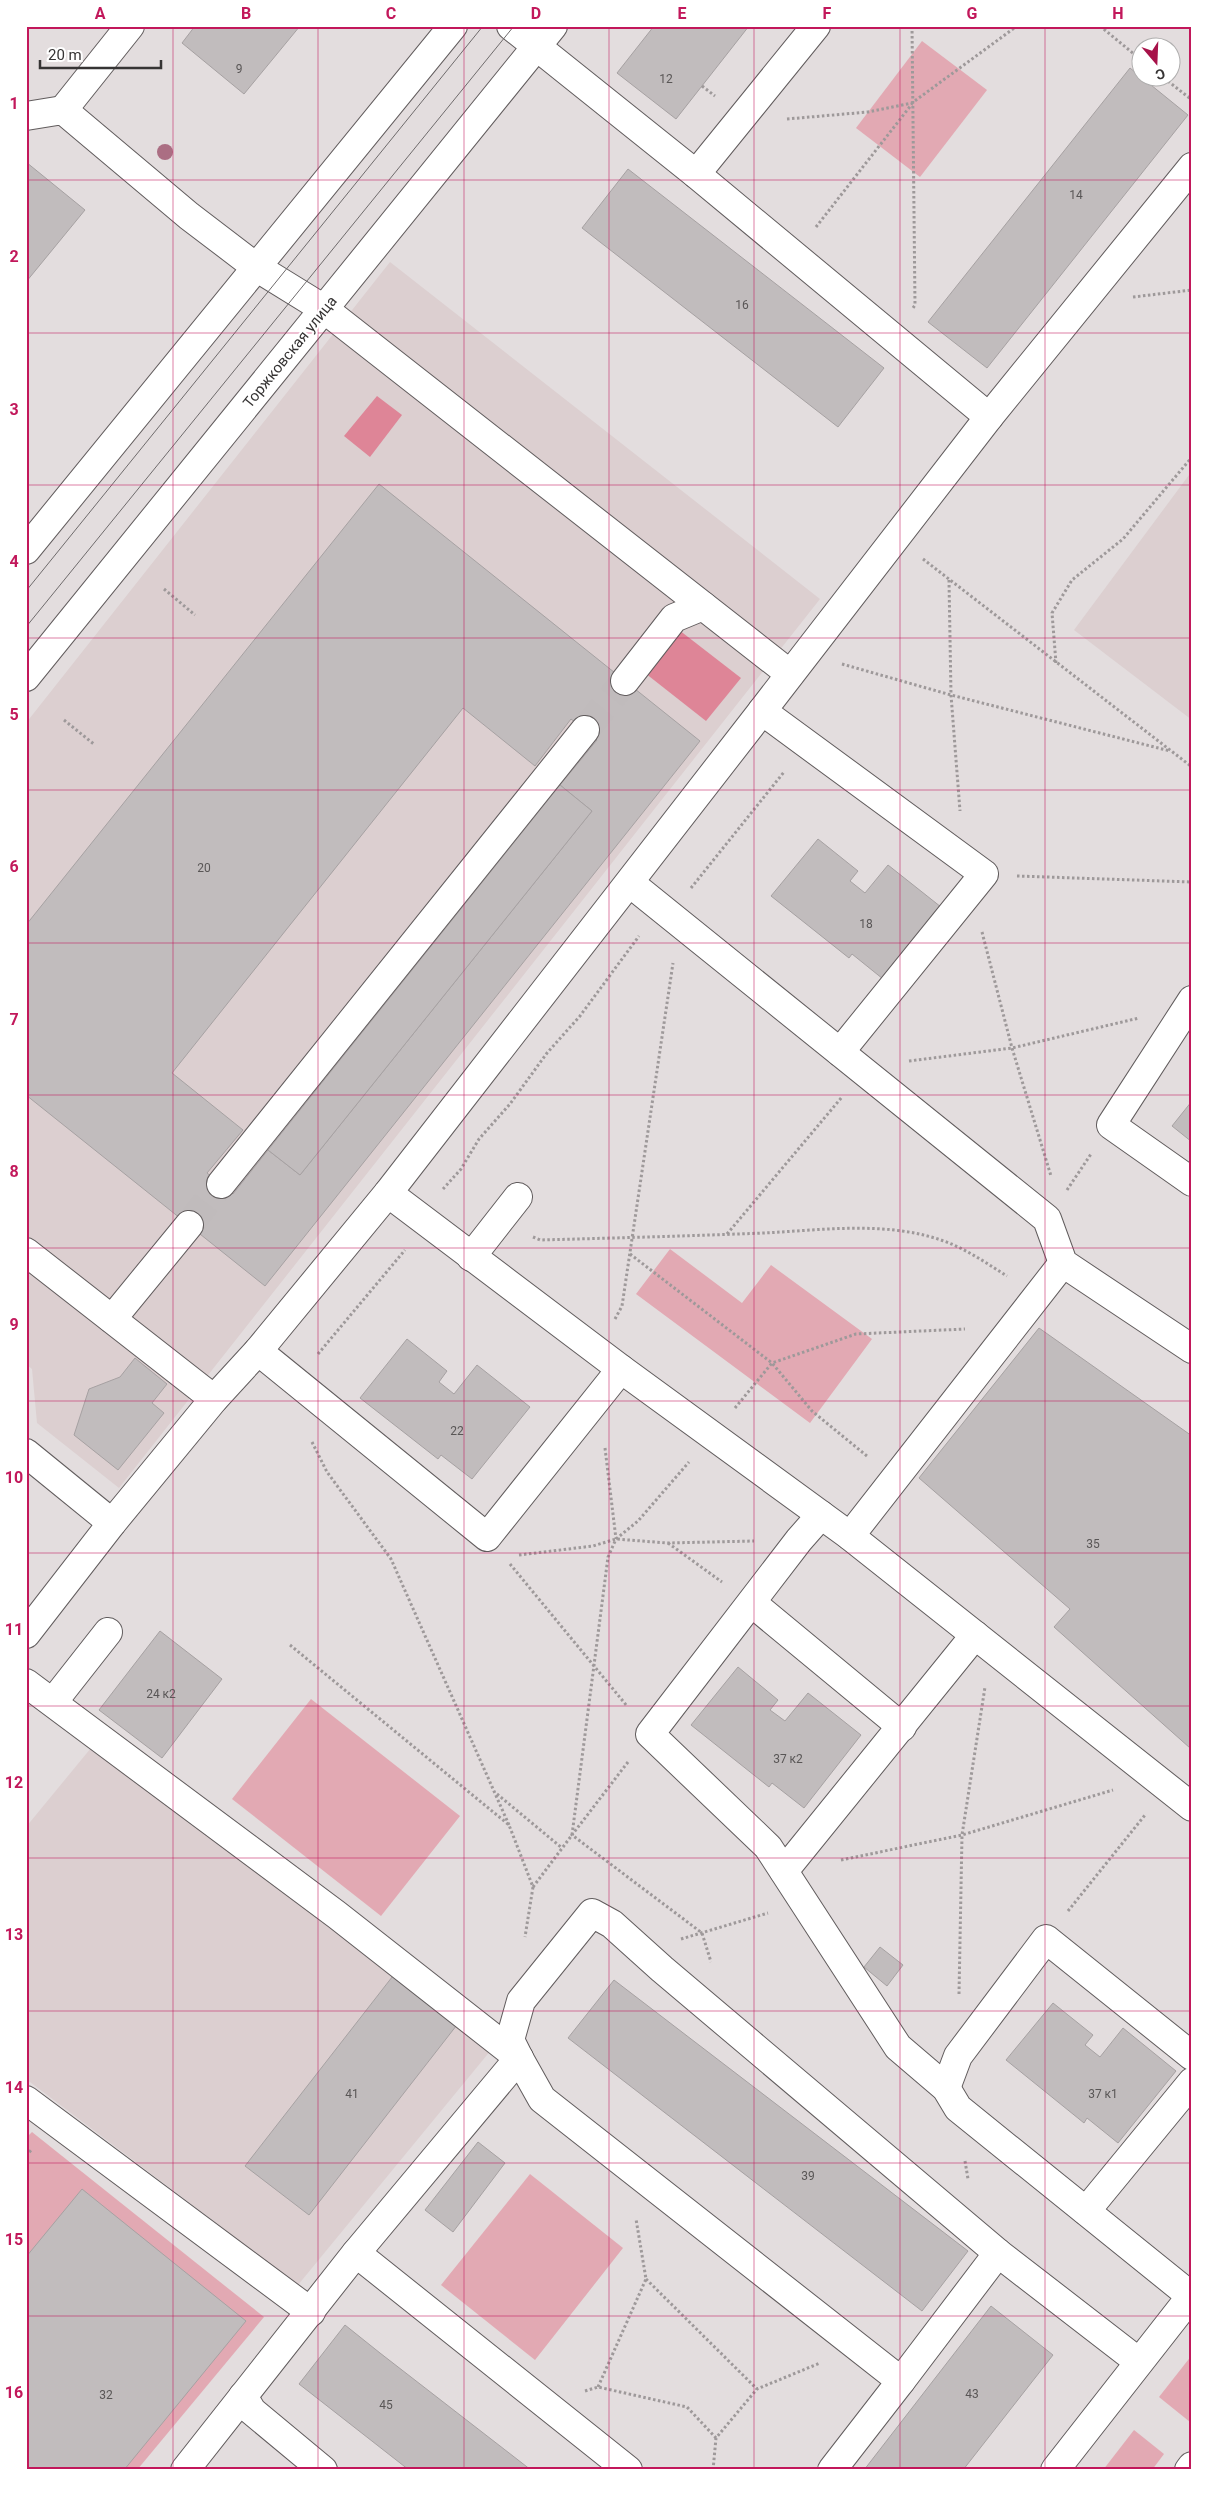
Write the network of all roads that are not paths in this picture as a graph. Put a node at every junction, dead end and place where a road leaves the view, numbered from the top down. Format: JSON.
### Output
{"nodes":[{"id":1,"x":130,"y":26,"type":"edge"},
{"id":2,"x":453,"y":26,"type":"edge"},
{"id":3,"x":511,"y":26,"type":"edge"},
{"id":4,"x":816,"y":26,"type":"edge"},
{"id":5,"x":544,"y":36,"type":"edge"},
{"id":6,"x":63,"y":110,"type":"junction"},
{"id":7,"x":26,"y":116,"type":"edge"},
{"id":8,"x":1192,"y":167,"type":"edge"},
{"id":9,"x":696,"y":174,"type":"junction"},
{"id":10,"x":256,"y":267,"type":"junction"},
{"id":11,"x":324,"y":309,"type":"junction"},
{"id":12,"x":989,"y":417,"type":"junction"},
{"id":13,"x":26,"y":550,"type":"edge"},
{"id":14,"x":703,"y":606,"type":"junction"},
{"id":15,"x":798,"y":664,"type":"junction"},
{"id":16,"x":26,"y":677,"type":"edge"},
{"id":17,"x":625,"y":681,"type":"tunnel mouth"},
{"id":18,"x":762,"y":712,"type":"junction"},
{"id":19,"x":585,"y":730,"type":"tunnel mouth"},
{"id":20,"x":630,"y":883,"type":"junction"},
{"id":21,"x":1190,"y":1003,"type":"edge"},
{"id":22,"x":840,"y":1052,"type":"junction"},
{"id":23,"x":1192,"y":1182,"type":"edge"},
{"id":24,"x":221,"y":1184,"type":"tunnel mouth"},
{"id":25,"x":388,"y":1193,"type":"junction"},
{"id":26,"x":518,"y":1197,"type":"dead end"},
{"id":27,"x":189,"y":1225,"type":"tunnel mouth"},
{"id":28,"x":26,"y":1252,"type":"edge"},
{"id":29,"x":471,"y":1257,"type":"junction"},
{"id":30,"x":1063,"y":1263,"type":"junction"},
{"id":31,"x":112,"y":1319,"type":"junction"},
{"id":32,"x":1192,"y":1349,"type":"edge"},
{"id":33,"x":258,"y":1351,"type":"junction"},
{"id":34,"x":621,"y":1369,"type":"junction"},
{"id":35,"x":214,"y":1398,"type":"junction"},
{"id":36,"x":26,"y":1453,"type":"edge"},
{"id":37,"x":822,"y":1516,"type":"junction"},
{"id":38,"x":112,"y":1523,"type":"junction"},
{"id":39,"x":850,"y":1536,"type":"junction"},
{"id":40,"x":752,"y":1603,"type":"junction"},
{"id":41,"x":108,"y":1632,"type":"dead end"},
{"id":42,"x":26,"y":1634,"type":"edge"},
{"id":43,"x":983,"y":1640,"type":"junction"},
{"id":44,"x":26,"y":1683,"type":"edge"},
{"id":45,"x":53,"y":1702,"type":"junction"},
{"id":46,"x":902,"y":1727,"type":"junction"},
{"id":47,"x":1192,"y":1807,"type":"edge"},
{"id":48,"x":784,"y":1871,"type":"junction"},
{"id":49,"x":1192,"y":2056,"type":"edge"},
{"id":50,"x":519,"y":2058,"type":"junction"},
{"id":51,"x":1192,"y":2082,"type":"edge"},
{"id":52,"x":952,"y":2098,"type":"junction"},
{"id":53,"x":26,"y":2100,"type":"edge"},
{"id":54,"x":1086,"y":2211,"type":"junction"},
{"id":55,"x":356,"y":2253,"type":"junction"},
{"id":56,"x":998,"y":2253,"type":"junction"},
{"id":57,"x":1192,"y":2295,"type":"edge"},
{"id":58,"x":311,"y":2312,"type":"junction"},
{"id":59,"x":1139,"y":2362,"type":"junction"},
{"id":60,"x":901,"y":2381,"type":"junction"},
{"id":61,"x":243,"y":2396,"type":"junction"},
{"id":62,"x":1192,"y":2466,"type":"edge"},
{"id":63,"x":185,"y":2470,"type":"edge"},
{"id":64,"x":323,"y":2470,"type":"edge"},
{"id":65,"x":628,"y":2470,"type":"edge"},
{"id":66,"x":832,"y":2470,"type":"edge"},
{"id":67,"x":1055,"y":2470,"type":"edge"},
{"id":68,"x":1189,"y":2470,"type":"edge"}],
"edges":[{"from":1,"to":6,"type":"main road"},
{"from":2,"to":10,"type":"main road"},
{"from":3,"to":5,"type":"main road"},
{"from":4,"to":9,"type":"main road"},
{"from":5,"to":9,"type":"main road"},
{"from":5,"to":11,"type":"main road","name":"Торжковская улица"},
{"from":6,"to":7,"type":"main road"},
{"from":6,"to":10,"type":"main road"},
{"from":8,"to":12,"type":"main road"},
{"from":9,"to":12,"type":"main road"},
{"from":10,"to":11,"type":"main road"},
{"from":10,"to":13,"type":"main road"},
{"from":11,"to":14,"type":"main road"},
{"from":11,"to":16,"type":"main road","name":"Торжковская улица"},
{"from":12,"to":15,"type":"main road"},
{"from":14,"to":15,"type":"main road"},
{"from":14,"to":17,"type":"main road"},
{"from":15,"to":18,"type":"main road"},
{"from":18,"to":20,"type":"main road"},
{"from":18,"to":22,"type":"main road"},
{"from":19,"to":24,"type":"main road"},
{"from":20,"to":22,"type":"main road"},
{"from":20,"to":25,"type":"main road"},
{"from":21,"to":23,"type":"main road"},
{"from":22,"to":30,"type":"main road"},
{"from":25,"to":29,"type":"main road"},
{"from":25,"to":33,"type":"main road"},
{"from":26,"to":29,"type":"main road"},
{"from":27,"to":31,"type":"main road"},
{"from":28,"to":31,"type":"main road"},
{"from":29,"to":34,"type":"main road"},
{"from":30,"to":32,"type":"main road"},
{"from":30,"to":39,"type":"main road"},
{"from":31,"to":35,"type":"main road"},
{"from":33,"to":34,"type":"main road"},
{"from":33,"to":35,"type":"main road"},
{"from":34,"to":37,"type":"main road"},
{"from":35,"to":38,"type":"main road"},
{"from":36,"to":38,"type":"main road"},
{"from":37,"to":39,"type":"main road"},
{"from":37,"to":40,"type":"main road"},
{"from":38,"to":42,"type":"main road"},
{"from":39,"to":43,"type":"main road"},
{"from":40,"to":46,"type":"main road"},
{"from":40,"to":48,"type":"main road"},
{"from":41,"to":45,"type":"main road"},
{"from":43,"to":46,"type":"main road"},
{"from":43,"to":47,"type":"main road"},
{"from":44,"to":45,"type":"main road"},
{"from":45,"to":50,"type":"main road"},
{"from":46,"to":48,"type":"main road"},
{"from":48,"to":52,"type":"main road"},
{"from":49,"to":52,"type":"main road"},
{"from":50,"to":55,"type":"main road"},
{"from":50,"to":56,"type":"main road"},
{"from":50,"to":60,"type":"main road"},
{"from":51,"to":54,"type":"main road"},
{"from":52,"to":54,"type":"main road"},
{"from":53,"to":58,"type":"main road"},
{"from":54,"to":57,"type":"main road"},
{"from":55,"to":58,"type":"main road"},
{"from":55,"to":65,"type":"main road"},
{"from":56,"to":59,"type":"main road"},
{"from":56,"to":60,"type":"main road"},
{"from":57,"to":59,"type":"main road"},
{"from":58,"to":61,"type":"main road"},
{"from":59,"to":67,"type":"main road"},
{"from":60,"to":66,"type":"main road"},
{"from":61,"to":63,"type":"main road"},
{"from":61,"to":64,"type":"main road"},
{"from":62,"to":68,"type":"main road"}]}
